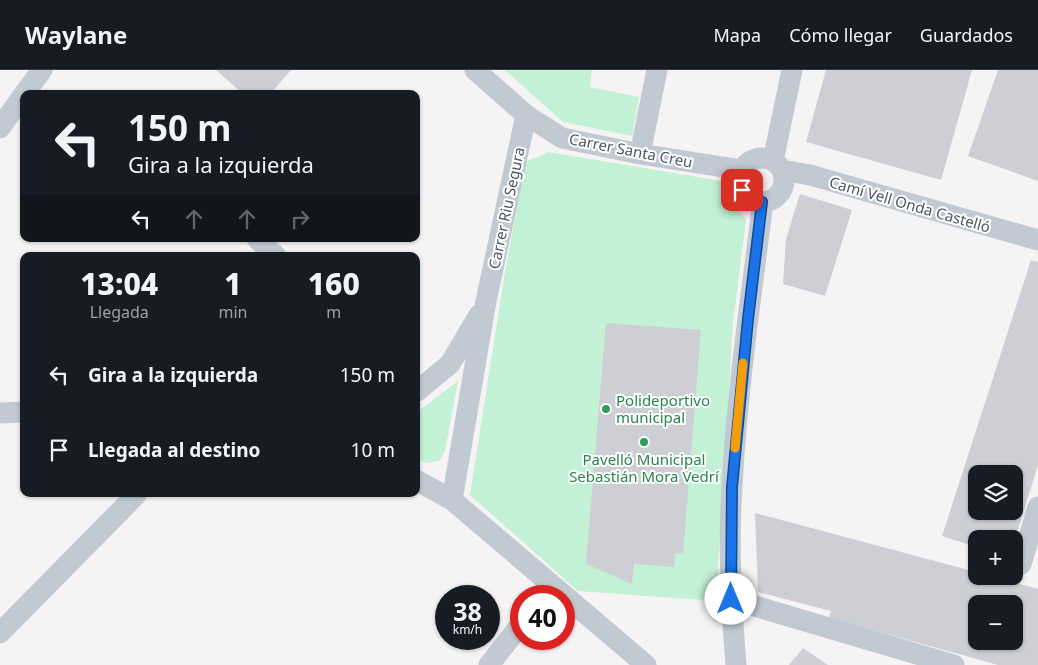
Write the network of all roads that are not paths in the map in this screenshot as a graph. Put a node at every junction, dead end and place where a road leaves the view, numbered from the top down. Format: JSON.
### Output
{"nodes":[{"id":1,"x":42,"y":70,"type":"edge"},
{"id":2,"x":475,"y":70,"type":"edge"},
{"id":3,"x":656,"y":70,"type":"edge"},
{"id":4,"x":792,"y":70,"type":"edge"},
{"id":5,"x":27,"y":90,"type":"edge"},
{"id":6,"x":20,"y":100,"type":"edge"},
{"id":7,"x":526,"y":115,"type":"junction"},
{"id":8,"x":0,"y":128,"type":"edge"},
{"id":9,"x":640,"y":154,"type":"junction"},
{"id":10,"x":777,"y":166,"type":"junction"},
{"id":11,"x":742,"y":170,"type":"junction"},
{"id":12,"x":762,"y":202,"type":"junction"},
{"id":13,"x":1038,"y":240,"type":"edge"},
{"id":14,"x":260,"y":242,"type":"edge"},
{"id":15,"x":272,"y":252,"type":"edge"},
{"id":16,"x":486,"y":301,"type":"junction"},
{"id":17,"x":450,"y":364,"type":"junction"},
{"id":18,"x":472,"y":380,"type":"junction"},
{"id":19,"x":420,"y":387,"type":"edge"},
{"id":20,"x":20,"y":412,"type":"edge"},
{"id":21,"x":0,"y":413,"type":"edge"},
{"id":22,"x":420,"y":482,"type":"edge"},
{"id":23,"x":133,"y":497,"type":"edge"},
{"id":24,"x":452,"y":500,"type":"junction"},
{"id":25,"x":1038,"y":507,"type":"edge"},
{"id":26,"x":1023,"y":557,"type":"edge"},
{"id":27,"x":542,"y":585,"type":"edge"},
{"id":28,"x":731,"y":599,"type":"junction"},
{"id":29,"x":575,"y":611,"type":"edge"},
{"id":30,"x":0,"y":632,"type":"edge"},
{"id":31,"x":510,"y":638,"type":"edge"},
{"id":32,"x":488,"y":665,"type":"edge"},
{"id":33,"x":646,"y":665,"type":"edge"},
{"id":34,"x":736,"y":665,"type":"edge"},
{"id":35,"x":954,"y":665,"type":"edge"}],
"edges":[{"from":1,"to":5,"type":"street"},
{"from":2,"to":7,"type":"street","name":"Carrer Santa Creu"},
{"from":3,"to":9,"type":"street"},
{"from":4,"to":10,"type":"street"},
{"from":6,"to":8,"type":"street"},
{"from":7,"to":9,"type":"street","name":"Carrer Santa Creu"},
{"from":7,"to":16,"type":"street","name":"Carrer Riu Segura"},
{"from":9,"to":11,"type":"street","name":"Carrer Santa Creu"},
{"from":10,"to":11,"type":"street"},
{"from":10,"to":12,"type":"street"},
{"from":10,"to":13,"type":"street","name":"Camí Vell Onda Castelló"},
{"from":11,"to":12,"type":"street"},
{"from":12,"to":28,"type":"street"},
{"from":14,"to":15,"type":"street"},
{"from":16,"to":17,"type":"street"},
{"from":16,"to":18,"type":"street","name":"Carrer Riu Segura"},
{"from":17,"to":18,"type":"street"},
{"from":17,"to":19,"type":"street"},
{"from":18,"to":24,"type":"street","name":"Carrer Riu Segura"},
{"from":20,"to":21,"type":"street"},
{"from":22,"to":24,"type":"street"},
{"from":23,"to":30,"type":"street"},
{"from":24,"to":27,"type":"street"},
{"from":25,"to":26,"type":"street"},
{"from":28,"to":34,"type":"street"},
{"from":28,"to":35,"type":"street"},
{"from":29,"to":33,"type":"street"},
{"from":31,"to":32,"type":"street"}]}
